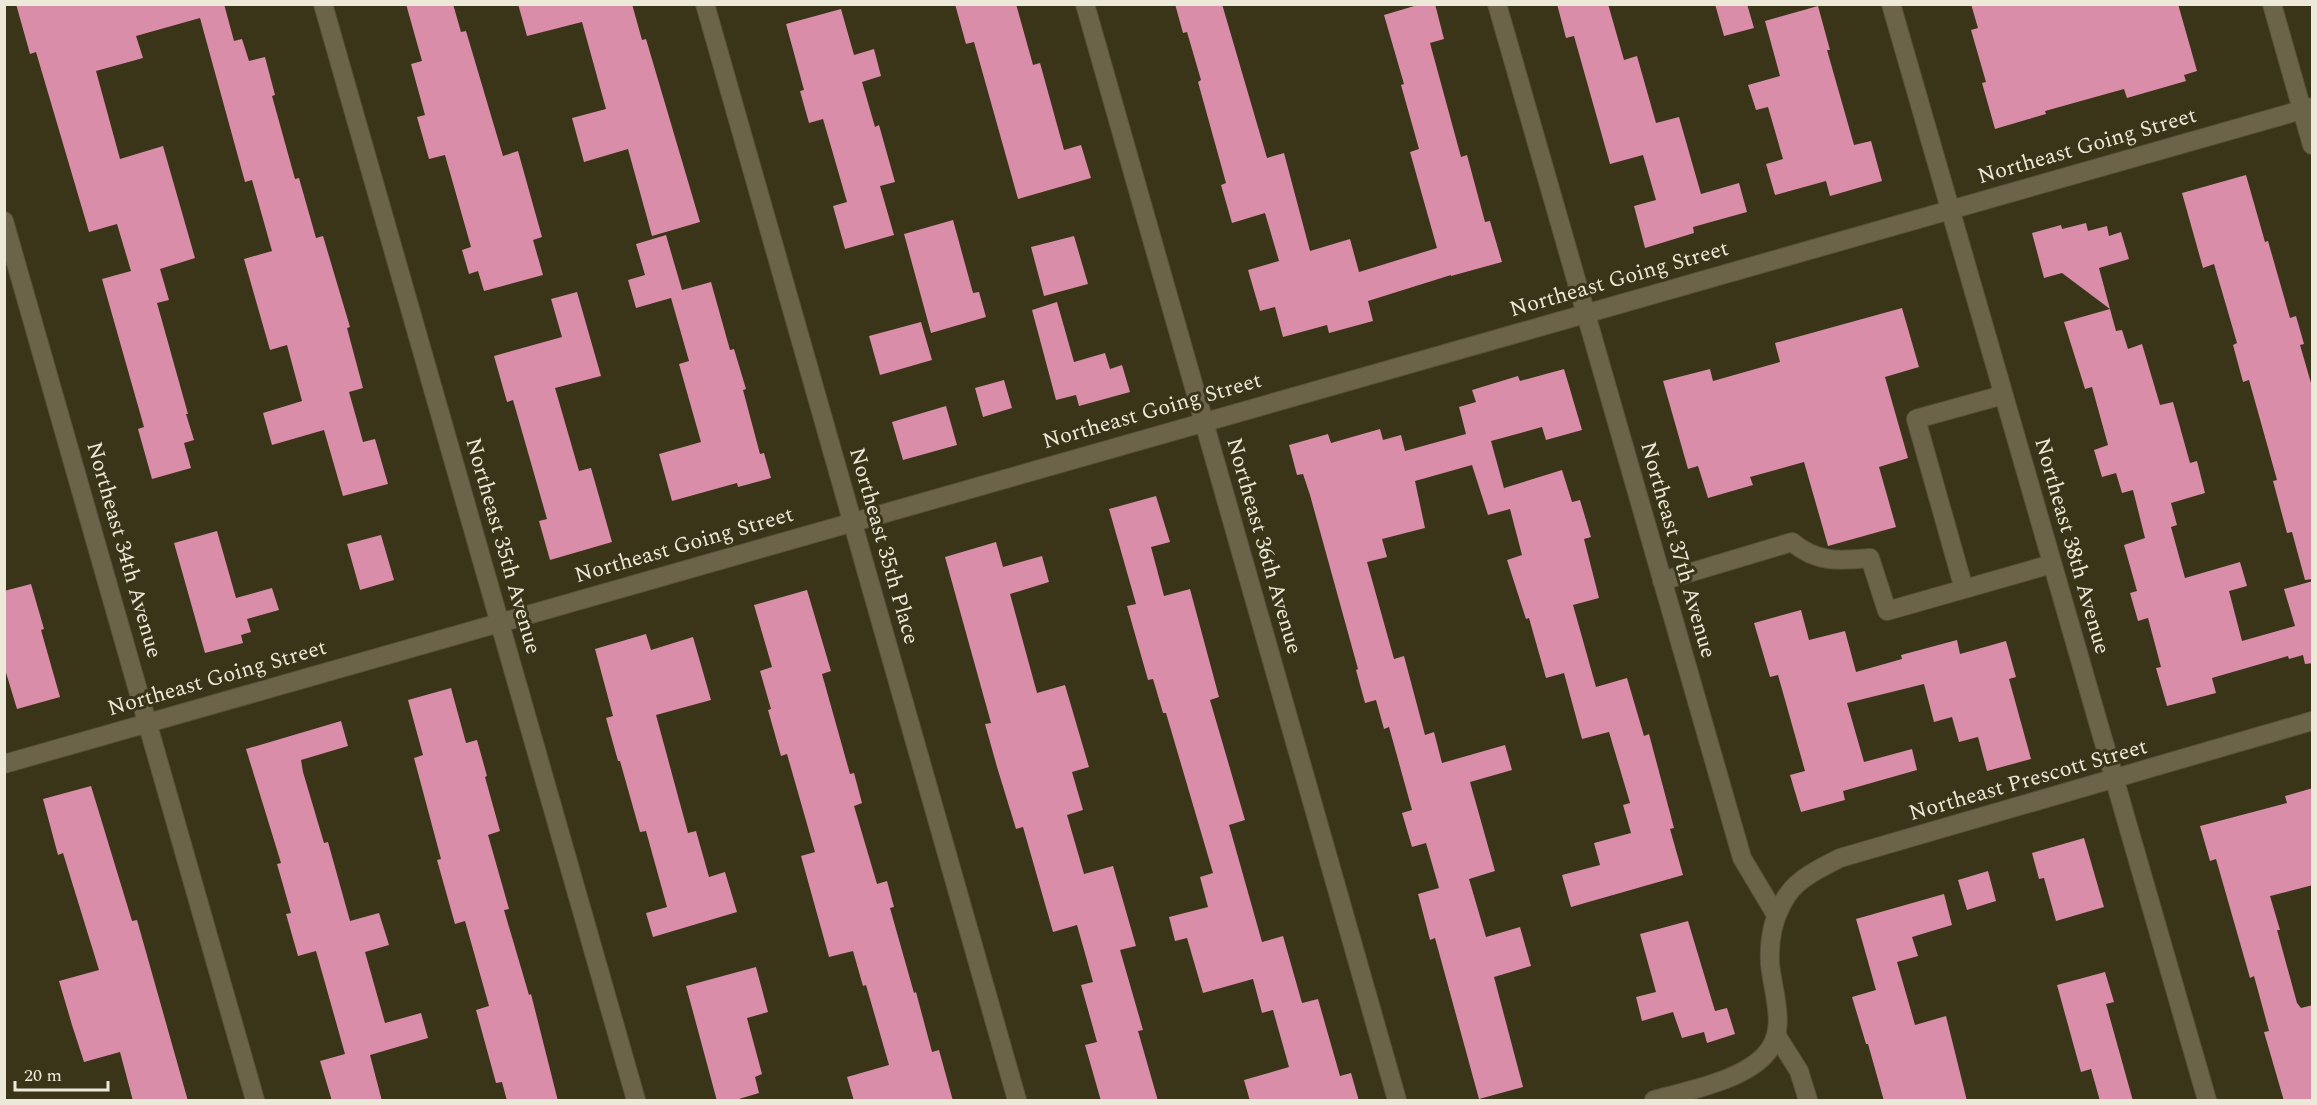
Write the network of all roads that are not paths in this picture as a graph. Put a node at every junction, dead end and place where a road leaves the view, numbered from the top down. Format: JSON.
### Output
{"nodes":[{"id":1,"x":323,"y":4,"type":"edge"},
{"id":2,"x":705,"y":4,"type":"edge"},
{"id":3,"x":1085,"y":4,"type":"edge"},
{"id":4,"x":1497,"y":4,"type":"edge"},
{"id":5,"x":1892,"y":4,"type":"edge"},
{"id":6,"x":2272,"y":4,"type":"edge"},
{"id":7,"x":2308,"y":109,"type":"edge"},
{"id":8,"x":2313,"y":145,"type":"edge"},
{"id":9,"x":1950,"y":210,"type":"junction"},
{"id":10,"x":4,"y":220,"type":"edge"},
{"id":11,"x":1585,"y":314,"type":"junction"},
{"id":12,"x":2003,"y":395,"type":"junction"},
{"id":13,"x":1204,"y":422,"type":"junction"},
{"id":14,"x":852,"y":522,"type":"junction"},
{"id":15,"x":2052,"y":564,"type":"junction"},
{"id":16,"x":1662,"y":581,"type":"junction"},
{"id":17,"x":1964,"y":589,"type":"junction"},
{"id":18,"x":500,"y":622,"type":"junction"},
{"id":19,"x":2313,"y":721,"type":"edge"},
{"id":20,"x":148,"y":723,"type":"junction"},
{"id":21,"x":4,"y":764,"type":"edge"},
{"id":22,"x":2114,"y":780,"type":"junction"},
{"id":23,"x":1776,"y":915,"type":"junction"},
{"id":24,"x":1777,"y":1036,"type":"junction"},
{"id":25,"x":255,"y":1101,"type":"edge"},
{"id":26,"x":636,"y":1101,"type":"edge"},
{"id":27,"x":1017,"y":1101,"type":"edge"},
{"id":28,"x":1397,"y":1101,"type":"edge"},
{"id":29,"x":1654,"y":1101,"type":"edge"},
{"id":30,"x":1808,"y":1101,"type":"edge"},
{"id":31,"x":2207,"y":1101,"type":"edge"}],
"edges":[{"from":1,"to":18,"type":"street","name":"Northeast 35th Avenue"},
{"from":2,"to":14,"type":"street","name":"Northeast 35th Place"},
{"from":3,"to":13,"type":"street","name":"Northeast 36th Avenue"},
{"from":4,"to":11,"type":"street","name":"Northeast 37th Avenue"},
{"from":5,"to":9,"type":"street","name":"Northeast 38th Avenue"},
{"from":6,"to":7,"type":"street"},
{"from":7,"to":8,"type":"street"},
{"from":7,"to":9,"type":"street","name":"Northeast Going Street"},
{"from":9,"to":11,"type":"street","name":"Northeast Going Street"},
{"from":9,"to":12,"type":"street","name":"Northeast 38th Avenue"},
{"from":10,"to":20,"type":"street","name":"Northeast 34th Avenue"},
{"from":11,"to":13,"type":"street","name":"Northeast Going Street"},
{"from":11,"to":16,"type":"street","name":"Northeast 37th Avenue"},
{"from":12,"to":15,"type":"street","name":"Northeast 38th Avenue"},
{"from":12,"to":17,"type":"street"},
{"from":13,"to":14,"type":"street","name":"Northeast Going Street"},
{"from":13,"to":28,"type":"street","name":"Northeast 36th Avenue"},
{"from":14,"to":18,"type":"street","name":"Northeast Going Street"},
{"from":14,"to":27,"type":"street","name":"Northeast 35th Place"},
{"from":15,"to":17,"type":"street"},
{"from":15,"to":22,"type":"street","name":"Northeast 38th Avenue"},
{"from":16,"to":17,"type":"street"},
{"from":16,"to":23,"type":"street","name":"Northeast 37th Avenue"},
{"from":18,"to":20,"type":"street","name":"Northeast Going Street"},
{"from":18,"to":26,"type":"street","name":"Northeast 35th Avenue"},
{"from":19,"to":22,"type":"street","name":"Northeast Prescott Street"},
{"from":20,"to":21,"type":"street","name":"Northeast Going Street"},
{"from":20,"to":25,"type":"street","name":"Northeast 34th Avenue"},
{"from":22,"to":23,"type":"street","name":"Northeast Prescott Street"},
{"from":22,"to":31,"type":"street","name":"Northeast 38th Avenue"},
{"from":23,"to":24,"type":"street"},
{"from":24,"to":29,"type":"street"},
{"from":24,"to":30,"type":"street"}]}
